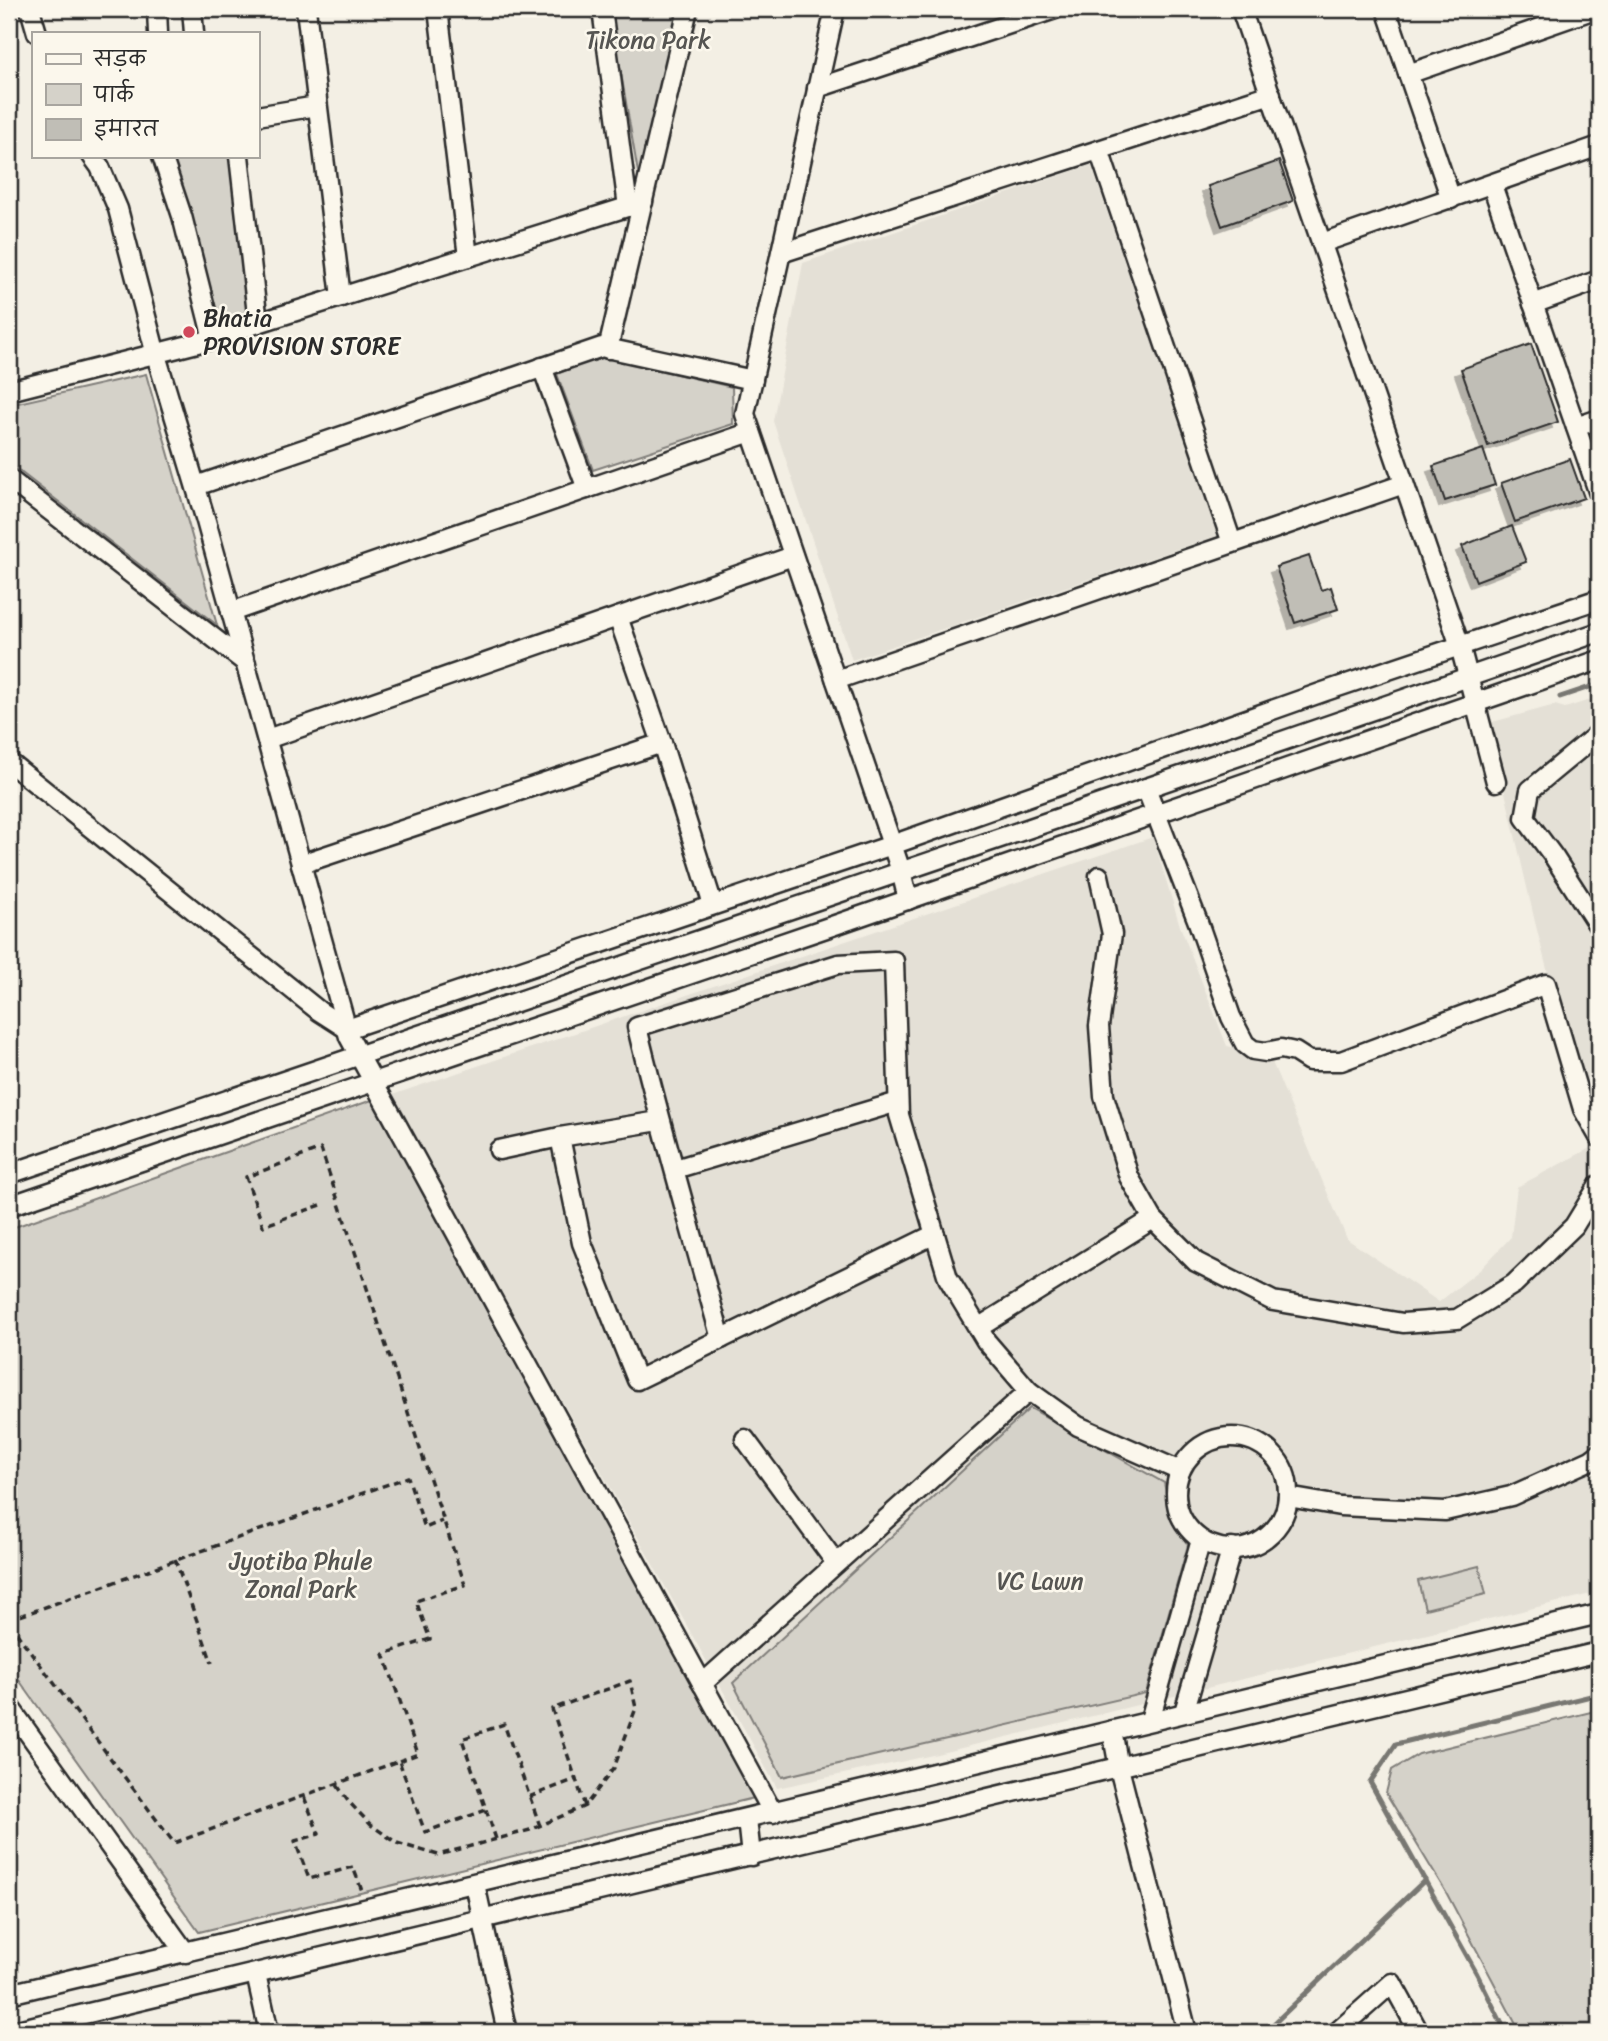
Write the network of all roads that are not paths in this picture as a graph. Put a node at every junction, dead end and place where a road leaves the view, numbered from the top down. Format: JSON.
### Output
{"nodes":[{"id":1,"x":30,"y":9,"type":"edge"},
{"id":2,"x":158,"y":9,"type":"edge"},
{"id":3,"x":192,"y":9,"type":"edge"},
{"id":4,"x":306,"y":9,"type":"edge"},
{"id":5,"x":439,"y":9,"type":"edge"},
{"id":6,"x":602,"y":9,"type":"edge"},
{"id":7,"x":688,"y":9,"type":"edge"},
{"id":8,"x":835,"y":9,"type":"edge"},
{"id":9,"x":1055,"y":9,"type":"edge"},
{"id":10,"x":1241,"y":9,"type":"edge"},
{"id":11,"x":1386,"y":9,"type":"edge"},
{"id":12,"x":1595,"y":9,"type":"edge"},
{"id":13,"x":37,"y":32,"type":"edge"},
{"id":14,"x":158,"y":32,"type":"edge"},
{"id":15,"x":194,"y":32,"type":"edge"},
{"id":16,"x":1408,"y":74,"type":"junction"},
{"id":17,"x":817,"y":88,"type":"junction"},
{"id":18,"x":1271,"y":94,"type":"junction"},
{"id":19,"x":317,"y":106,"type":"junction"},
{"id":20,"x":259,"y":116,"type":"edge"},
{"id":21,"x":1599,"y":146,"type":"edge"},
{"id":22,"x":1099,"y":149,"type":"junction"},
{"id":23,"x":93,"y":158,"type":"edge"},
{"id":24,"x":163,"y":158,"type":"edge"},
{"id":25,"x":239,"y":158,"type":"edge"},
{"id":26,"x":1492,"y":185,"type":"junction"},
{"id":27,"x":1451,"y":199,"type":"junction"},
{"id":28,"x":635,"y":204,"type":"junction"},
{"id":29,"x":1322,"y":243,"type":"junction"},
{"id":30,"x":781,"y":253,"type":"junction"},
{"id":31,"x":468,"y":257,"type":"junction"},
{"id":32,"x":1599,"y":280,"type":"edge"},
{"id":33,"x":341,"y":297,"type":"junction"},
{"id":34,"x":1533,"y":303,"type":"junction"},
{"id":35,"x":258,"y":323,"type":"junction"},
{"id":36,"x":214,"y":339,"type":"junction"},
{"id":37,"x":608,"y":349,"type":"junction"},
{"id":38,"x":156,"y":355,"type":"junction"},
{"id":39,"x":542,"y":368,"type":"junction"},
{"id":40,"x":753,"y":380,"type":"junction"},
{"id":41,"x":9,"y":391,"type":"edge"},
{"id":42,"x":1599,"y":419,"type":"edge"},
{"id":43,"x":1576,"y":427,"type":"junction"},
{"id":44,"x":751,"y":432,"type":"junction"},
{"id":45,"x":9,"y":479,"type":"edge"},
{"id":46,"x":1404,"y":484,"type":"junction"},
{"id":47,"x":196,"y":486,"type":"junction"},
{"id":48,"x":587,"y":489,"type":"junction"},
{"id":49,"x":1599,"y":494,"type":"edge"},
{"id":50,"x":1232,"y":543,"type":"junction"},
{"id":51,"x":793,"y":556,"type":"junction"},
{"id":52,"x":1599,"y":599,"type":"edge"},
{"id":53,"x":231,"y":612,"type":"junction"},
{"id":54,"x":618,"y":617,"type":"junction"},
{"id":55,"x":1599,"y":632,"type":"edge"},
{"id":56,"x":1460,"y":646,"type":"junction"},
{"id":57,"x":1599,"y":660,"type":"edge"},
{"id":58,"x":246,"y":663,"type":"junction"},
{"id":59,"x":1469,"y":677,"type":"junction"},
{"id":60,"x":836,"y":680,"type":"junction"},
{"id":61,"x":1477,"y":702,"type":"junction"},
{"id":62,"x":1599,"y":733,"type":"edge"},
{"id":63,"x":267,"y":739,"type":"junction"},
{"id":64,"x":662,"y":743,"type":"junction"},
{"id":65,"x":9,"y":762,"type":"edge"},
{"id":66,"x":1496,"y":782,"type":"dead end"},
{"id":67,"x":1146,"y":788,"type":"junction"},
{"id":68,"x":1158,"y":814,"type":"junction"},
{"id":69,"x":892,"y":845,"type":"junction"},
{"id":70,"x":301,"y":864,"type":"junction"},
{"id":71,"x":901,"y":871,"type":"junction"},
{"id":72,"x":1099,"y":876,"type":"dead end"},
{"id":73,"x":908,"y":900,"type":"junction"},
{"id":74,"x":713,"y":905,"type":"junction"},
{"id":75,"x":1599,"y":928,"type":"edge"},
{"id":76,"x":346,"y":1029,"type":"junction"},
{"id":77,"x":357,"y":1054,"type":"junction"},
{"id":78,"x":373,"y":1083,"type":"junction"},
{"id":79,"x":898,"y":1102,"type":"junction"},
{"id":80,"x":659,"y":1121,"type":"junction"},
{"id":81,"x":560,"y":1137,"type":"junction"},
{"id":82,"x":1599,"y":1137,"type":"edge"},
{"id":83,"x":499,"y":1150,"type":"dead end"},
{"id":84,"x":675,"y":1169,"type":"junction"},
{"id":85,"x":9,"y":1174,"type":"edge"},
{"id":86,"x":1599,"y":1185,"type":"edge"},
{"id":87,"x":9,"y":1206,"type":"edge"},
{"id":88,"x":1153,"y":1219,"type":"junction"},
{"id":89,"x":935,"y":1234,"type":"junction"},
{"id":90,"x":978,"y":1328,"type":"junction"},
{"id":91,"x":721,"y":1339,"type":"junction"},
{"id":92,"x":1029,"y":1391,"type":"junction"},
{"id":93,"x":745,"y":1439,"type":"dead end"},
{"id":94,"x":1599,"y":1454,"type":"edge"},
{"id":95,"x":1181,"y":1471,"type":"junction"},
{"id":96,"x":1288,"y":1497,"type":"junction"},
{"id":97,"x":1201,"y":1540,"type":"junction"},
{"id":98,"x":1232,"y":1548,"type":"junction"},
{"id":99,"x":836,"y":1563,"type":"junction"},
{"id":100,"x":1599,"y":1614,"type":"edge"},
{"id":101,"x":1599,"y":1652,"type":"edge"},
{"id":102,"x":702,"y":1685,"type":"junction"},
{"id":103,"x":9,"y":1706,"type":"edge"},
{"id":104,"x":1184,"y":1712,"type":"junction"},
{"id":105,"x":1150,"y":1720,"type":"junction"},
{"id":106,"x":1112,"y":1730,"type":"junction"},
{"id":107,"x":1119,"y":1768,"type":"junction"},
{"id":108,"x":773,"y":1813,"type":"junction"},
{"id":109,"x":747,"y":1819,"type":"junction"},
{"id":110,"x":751,"y":1856,"type":"junction"},
{"id":111,"x":475,"y":1884,"type":"junction"},
{"id":112,"x":483,"y":1920,"type":"junction"},
{"id":113,"x":186,"y":1953,"type":"junction"},
{"id":114,"x":256,"y":1974,"type":"junction"},
{"id":115,"x":9,"y":1994,"type":"edge"},
{"id":116,"x":9,"y":2032,"type":"edge"},
{"id":117,"x":269,"y":2032,"type":"edge"},
{"id":118,"x":507,"y":2032,"type":"edge"},
{"id":119,"x":1187,"y":2032,"type":"edge"},
{"id":120,"x":1338,"y":2032,"type":"edge"},
{"id":121,"x":1419,"y":2032,"type":"edge"}],
"edges":[{"from":1,"to":13,"type":"street"},
{"from":2,"to":14,"type":"street"},
{"from":3,"to":15,"type":"street"},
{"from":4,"to":19,"type":"street"},
{"from":5,"to":31,"type":"street"},
{"from":6,"to":28,"type":"street"},
{"from":7,"to":28,"type":"street"},
{"from":8,"to":17,"type":"street"},
{"from":9,"to":17,"type":"street"},
{"from":10,"to":18,"type":"street"},
{"from":11,"to":16,"type":"street"},
{"from":12,"to":16,"type":"street"},
{"from":16,"to":27,"type":"street"},
{"from":17,"to":30,"type":"street"},
{"from":18,"to":22,"type":"street"},
{"from":18,"to":29,"type":"street"},
{"from":19,"to":20,"type":"street"},
{"from":19,"to":33,"type":"street"},
{"from":21,"to":26,"type":"street"},
{"from":22,"to":30,"type":"street"},
{"from":22,"to":50,"type":"street"},
{"from":23,"to":38,"type":"street"},
{"from":24,"to":36,"type":"street"},
{"from":25,"to":35,"type":"street"},
{"from":26,"to":27,"type":"street"},
{"from":26,"to":34,"type":"street"},
{"from":27,"to":29,"type":"street"},
{"from":28,"to":31,"type":"street"},
{"from":28,"to":37,"type":"street"},
{"from":29,"to":46,"type":"street"},
{"from":30,"to":40,"type":"street"},
{"from":31,"to":33,"type":"street"},
{"from":32,"to":34,"type":"street"},
{"from":33,"to":35,"type":"street"},
{"from":34,"to":43,"type":"street"},
{"from":35,"to":36,"type":"street"},
{"from":36,"to":38,"type":"street"},
{"from":37,"to":39,"type":"street"},
{"from":37,"to":40,"type":"street"},
{"from":38,"to":41,"type":"street"},
{"from":38,"to":47,"type":"street"},
{"from":39,"to":47,"type":"street"},
{"from":39,"to":48,"type":"street"},
{"from":40,"to":44,"type":"street"},
{"from":42,"to":43,"type":"street"},
{"from":43,"to":49,"type":"street"},
{"from":44,"to":48,"type":"street"},
{"from":44,"to":51,"type":"street"},
{"from":45,"to":58,"type":"street"},
{"from":46,"to":50,"type":"street"},
{"from":46,"to":56,"type":"street"},
{"from":47,"to":53,"type":"street"},
{"from":48,"to":53,"type":"street"},
{"from":50,"to":60,"type":"street"},
{"from":51,"to":54,"type":"street"},
{"from":51,"to":60,"type":"street"},
{"from":52,"to":56,"type":"street"},
{"from":53,"to":58,"type":"street"},
{"from":54,"to":63,"type":"street"},
{"from":54,"to":64,"type":"street"},
{"from":55,"to":59,"type":"street"},
{"from":56,"to":59,"type":"street"},
{"from":56,"to":69,"type":"street"},
{"from":57,"to":61,"type":"street"},
{"from":58,"to":63,"type":"street"},
{"from":59,"to":61,"type":"street"},
{"from":59,"to":67,"type":"street"},
{"from":60,"to":69,"type":"street"},
{"from":61,"to":66,"type":"street"},
{"from":61,"to":68,"type":"street"},
{"from":62,"to":75,"type":"street"},
{"from":63,"to":70,"type":"street"},
{"from":64,"to":70,"type":"street"},
{"from":64,"to":74,"type":"street"},
{"from":65,"to":76,"type":"street"},
{"from":67,"to":68,"type":"street"},
{"from":67,"to":71,"type":"street"},
{"from":68,"to":73,"type":"street"},
{"from":68,"to":82,"type":"street"},
{"from":69,"to":71,"type":"street"},
{"from":69,"to":74,"type":"street"},
{"from":70,"to":76,"type":"street"},
{"from":71,"to":73,"type":"street"},
{"from":71,"to":77,"type":"street"},
{"from":72,"to":88,"type":"street"},
{"from":73,"to":78,"type":"street"},
{"from":74,"to":76,"type":"street"},
{"from":76,"to":77,"type":"street"},
{"from":77,"to":78,"type":"street"},
{"from":77,"to":85,"type":"street"},
{"from":78,"to":87,"type":"street"},
{"from":78,"to":102,"type":"street"},
{"from":79,"to":80,"type":"street"},
{"from":79,"to":84,"type":"street"},
{"from":79,"to":89,"type":"street"},
{"from":80,"to":81,"type":"street"},
{"from":80,"to":84,"type":"street"},
{"from":81,"to":83,"type":"street"},
{"from":81,"to":91,"type":"street"},
{"from":84,"to":91,"type":"street"},
{"from":86,"to":88,"type":"street"},
{"from":88,"to":90,"type":"street"},
{"from":89,"to":90,"type":"street"},
{"from":89,"to":91,"type":"street"},
{"from":90,"to":92,"type":"street"},
{"from":92,"to":95,"type":"street"},
{"from":92,"to":99,"type":"street"},
{"from":93,"to":99,"type":"street"},
{"from":94,"to":96,"type":"street"},
{"from":95,"to":96,"type":"street"},
{"from":95,"to":97,"type":"street"},
{"from":96,"to":98,"type":"street"},
{"from":97,"to":98,"type":"street"},
{"from":97,"to":105,"type":"street"},
{"from":98,"to":104,"type":"street"},
{"from":99,"to":102,"type":"street"},
{"from":100,"to":104,"type":"street"},
{"from":101,"to":107,"type":"street"},
{"from":102,"to":108,"type":"street"},
{"from":103,"to":113,"type":"street"},
{"from":104,"to":105,"type":"street"},
{"from":105,"to":106,"type":"street"},
{"from":106,"to":107,"type":"street"},
{"from":106,"to":108,"type":"street"},
{"from":107,"to":110,"type":"street"},
{"from":107,"to":119,"type":"street"},
{"from":108,"to":109,"type":"street"},
{"from":109,"to":110,"type":"street"},
{"from":109,"to":111,"type":"street"},
{"from":110,"to":112,"type":"street"},
{"from":111,"to":112,"type":"street"},
{"from":111,"to":113,"type":"street"},
{"from":112,"to":114,"type":"street"},
{"from":112,"to":118,"type":"street"},
{"from":113,"to":115,"type":"street"},
{"from":114,"to":116,"type":"street"},
{"from":114,"to":117,"type":"street"},
{"from":120,"to":121,"type":"street"}]}
